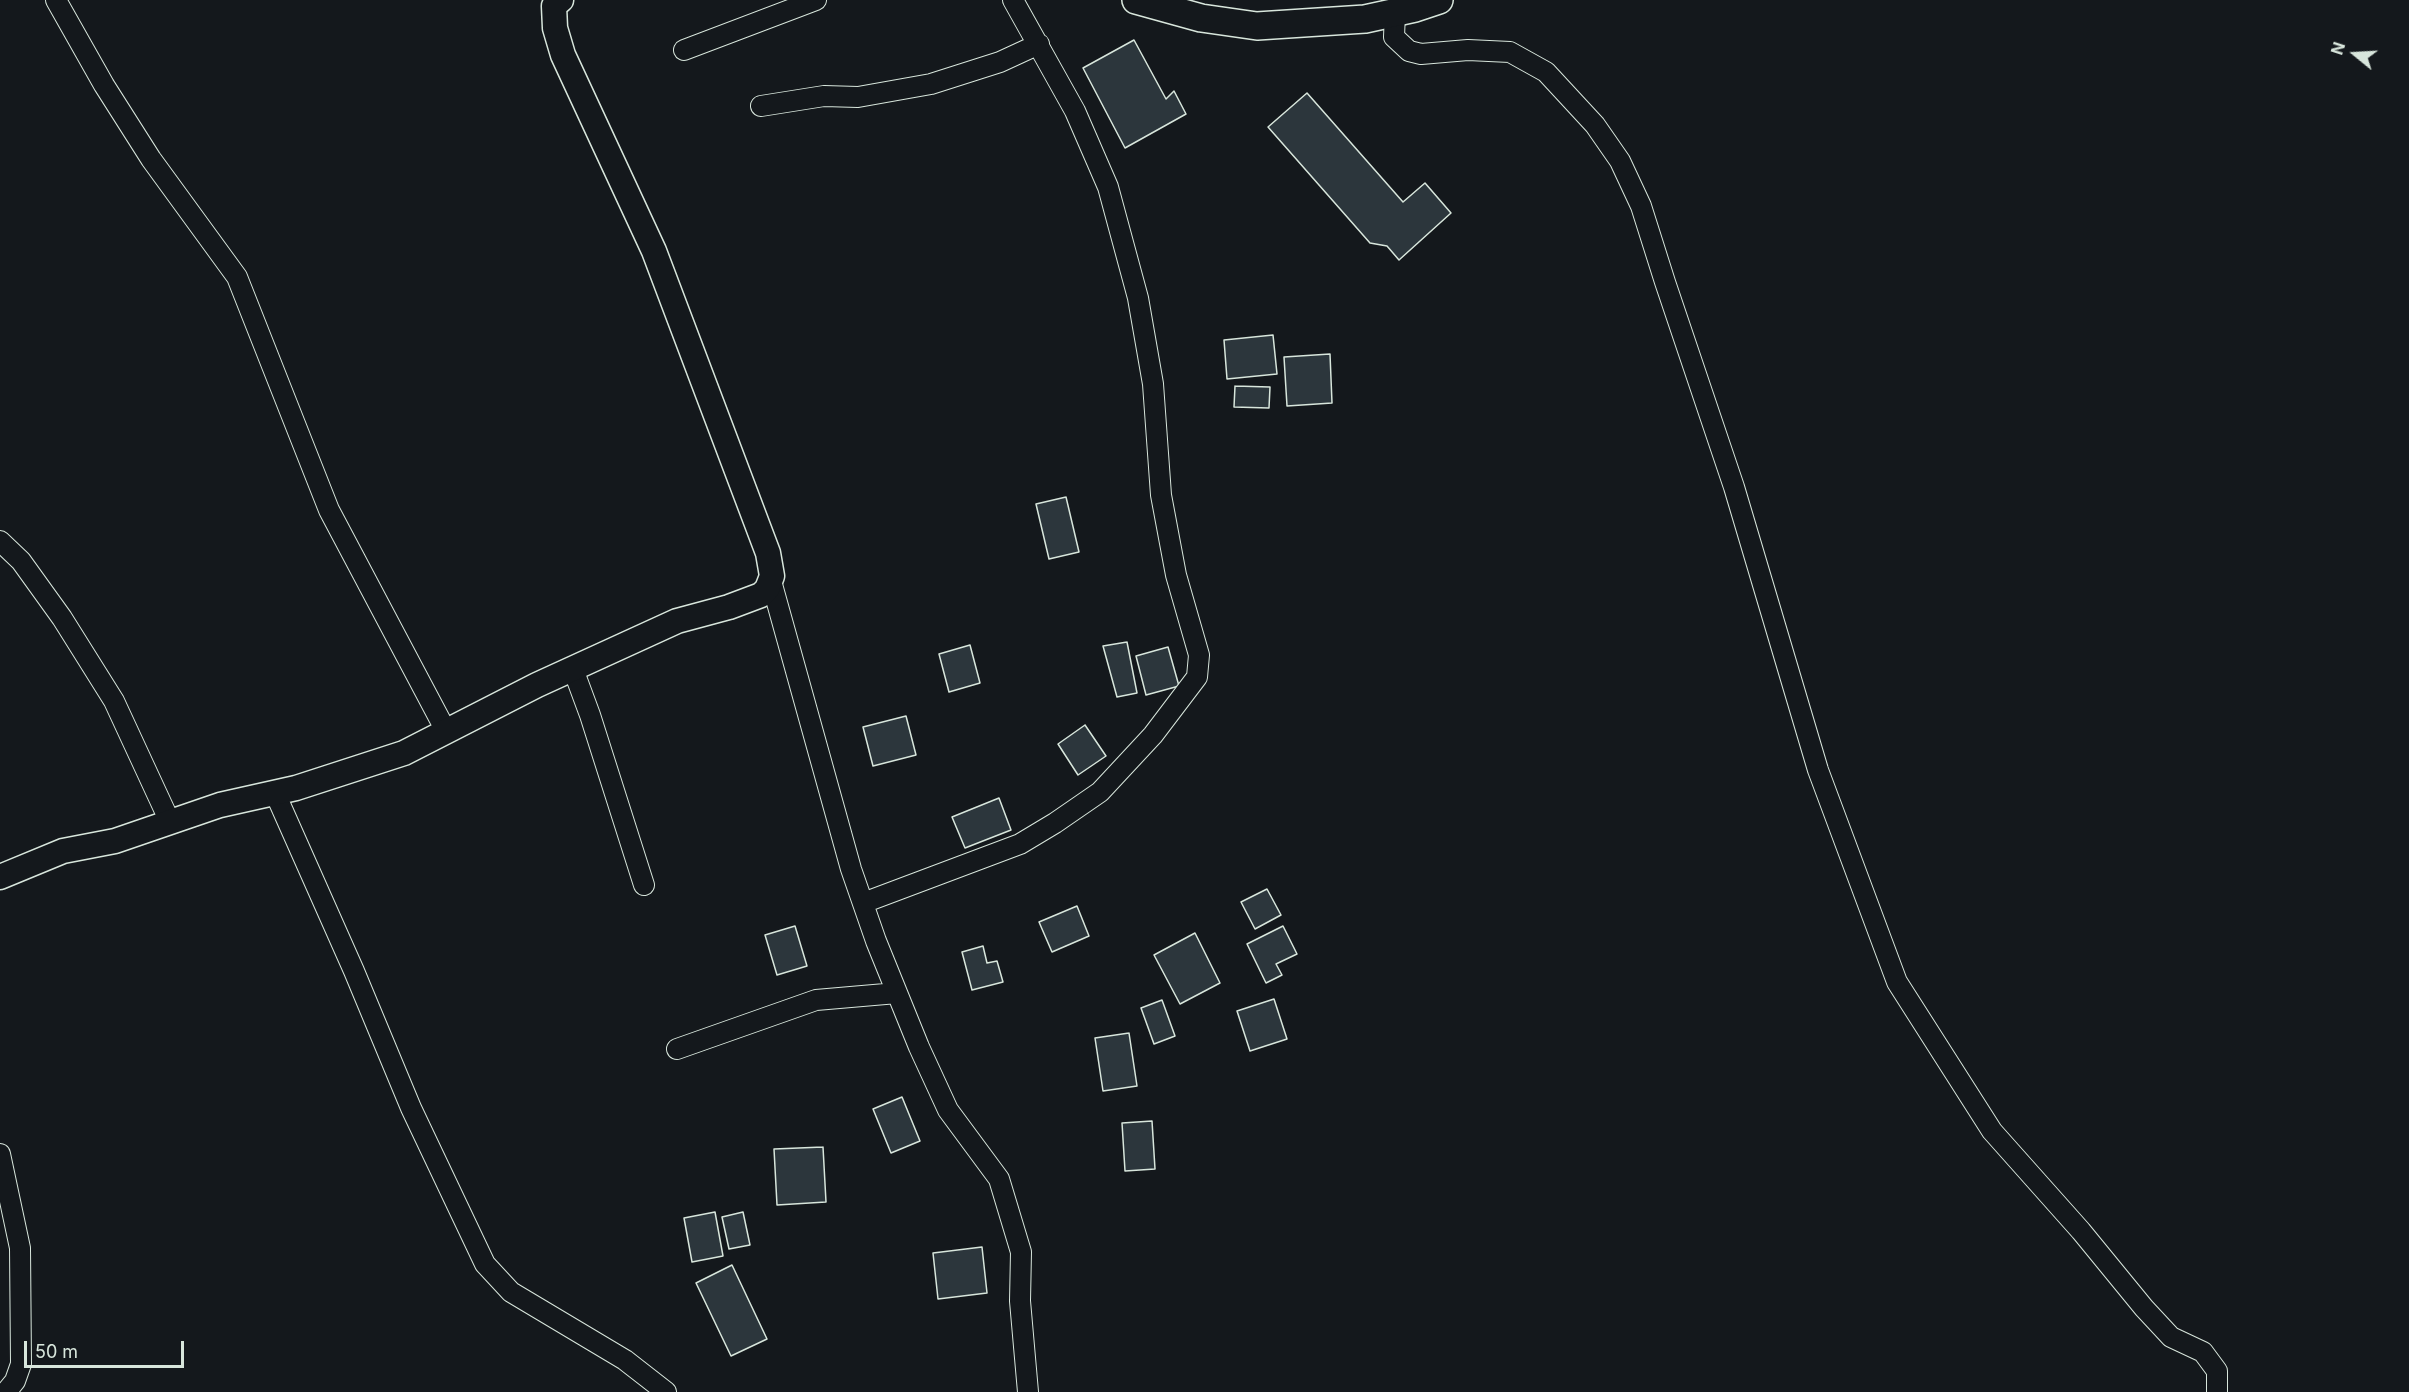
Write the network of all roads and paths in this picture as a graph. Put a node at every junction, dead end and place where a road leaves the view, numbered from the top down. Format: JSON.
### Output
{"nodes":[{"id":1,"x":56,"y":0,"type":"edge"},
{"id":2,"x":816,"y":0,"type":"edge"},
{"id":3,"x":1013,"y":0,"type":"edge"},
{"id":4,"x":1136,"y":0,"type":"edge"},
{"id":5,"x":1439,"y":0,"type":"edge"},
{"id":6,"x":556,"y":2,"type":"edge"},
{"id":7,"x":1395,"y":12,"type":"junction"},
{"id":8,"x":1039,"y":44,"type":"junction"},
{"id":9,"x":684,"y":50,"type":"dead end"},
{"id":10,"x":761,"y":106,"type":"dead end"},
{"id":11,"x":0,"y":541,"type":"edge"},
{"id":12,"x":771,"y":581,"type":"junction"},
{"id":13,"x":573,"y":669,"type":"junction"},
{"id":14,"x":446,"y":731,"type":"junction"},
{"id":15,"x":275,"y":793,"type":"junction"},
{"id":16,"x":170,"y":822,"type":"junction"},
{"id":17,"x":0,"y":877,"type":"edge"},
{"id":18,"x":644,"y":885,"type":"dead end"},
{"id":19,"x":863,"y":903,"type":"junction"},
{"id":20,"x":897,"y":993,"type":"junction"},
{"id":21,"x":677,"y":1049,"type":"dead end"},
{"id":22,"x":0,"y":1154,"type":"edge"},
{"id":23,"x":6,"y":1392,"type":"edge"},
{"id":24,"x":666,"y":1392,"type":"edge"},
{"id":25,"x":1028,"y":1392,"type":"edge"},
{"id":26,"x":2217,"y":1392,"type":"edge"}],
"edges":[{"from":1,"to":14,"type":"street"},
{"from":2,"to":9,"type":"street"},
{"from":3,"to":8,"type":"street"},
{"from":4,"to":7,"type":"main road"},
{"from":5,"to":7,"type":"main road"},
{"from":6,"to":12,"type":"street"},
{"from":7,"to":26,"type":"street"},
{"from":8,"to":10,"type":"street"},
{"from":8,"to":19,"type":"street"},
{"from":11,"to":16,"type":"street"},
{"from":12,"to":13,"type":"street"},
{"from":12,"to":19,"type":"street"},
{"from":13,"to":14,"type":"street"},
{"from":13,"to":18,"type":"street"},
{"from":14,"to":15,"type":"street"},
{"from":15,"to":16,"type":"street"},
{"from":15,"to":24,"type":"street"},
{"from":16,"to":17,"type":"street"},
{"from":19,"to":20,"type":"street"},
{"from":20,"to":21,"type":"street"},
{"from":20,"to":25,"type":"street"},
{"from":22,"to":23,"type":"street"}]}
